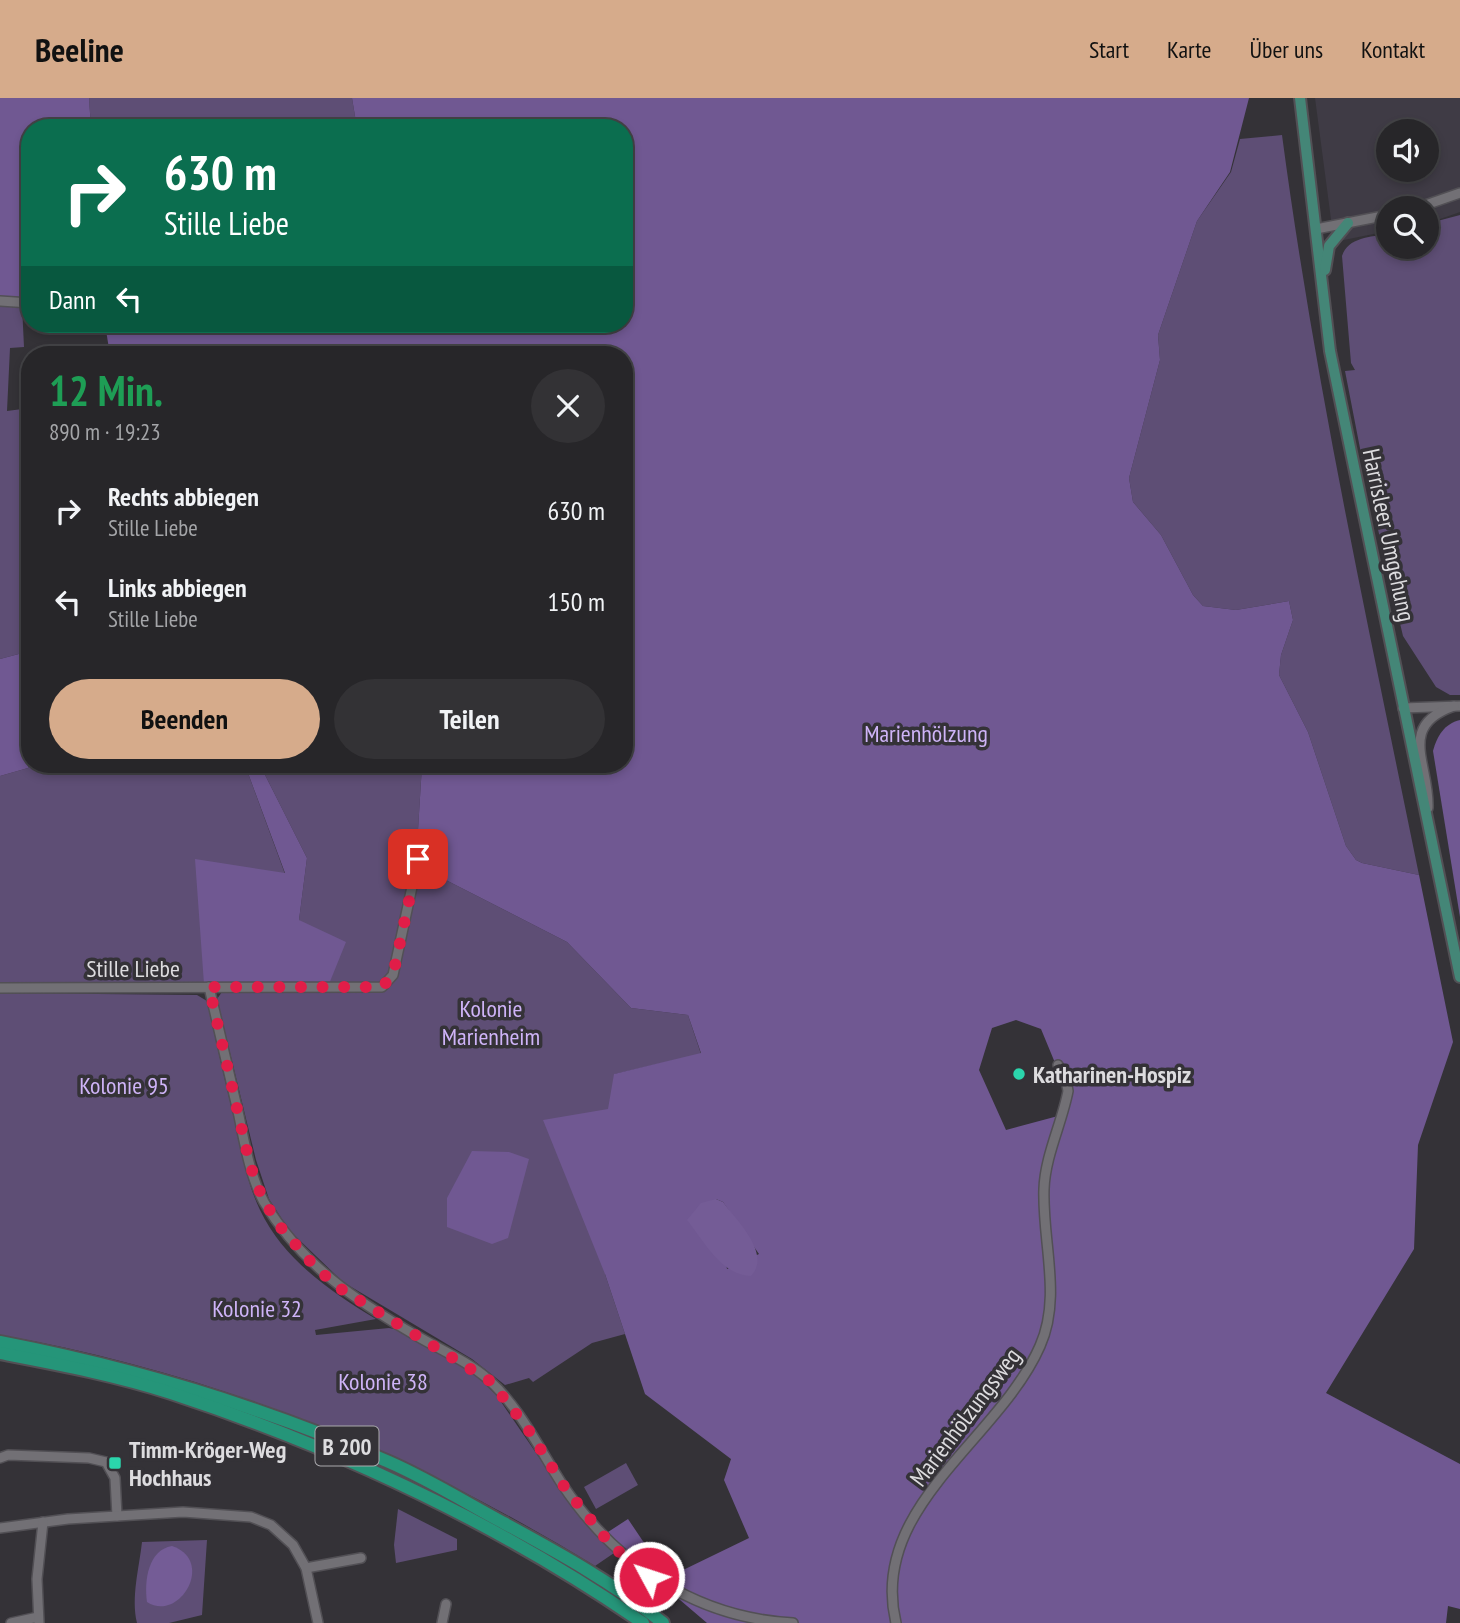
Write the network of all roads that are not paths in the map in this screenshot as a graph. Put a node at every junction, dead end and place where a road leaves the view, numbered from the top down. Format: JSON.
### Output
{"nodes":[{"id":1,"x":1300,"y":98,"type":"edge"},
{"id":2,"x":1460,"y":193,"type":"edge"},
{"id":3,"x":1439,"y":200,"type":"edge"},
{"id":4,"x":1376,"y":217,"type":"edge"},
{"id":5,"x":1348,"y":223,"type":"junction"},
{"id":6,"x":1316,"y":229,"type":"junction"},
{"id":7,"x":1323,"y":280,"type":"junction"},
{"id":8,"x":0,"y":301,"type":"edge"},
{"id":9,"x":21,"y":302,"type":"edge"},
{"id":10,"x":1457,"y":706,"type":"edge"},
{"id":11,"x":1403,"y":708,"type":"junction"},
{"id":12,"x":1427,"y":818,"type":"junction"},
{"id":13,"x":418,"y":859,"type":"dead end"},
{"id":14,"x":1460,"y":977,"type":"edge"},
{"id":15,"x":209,"y":987,"type":"junction"},
{"id":16,"x":0,"y":988,"type":"edge"},
{"id":17,"x":1058,"y":1065,"type":"dead end"},
{"id":18,"x":0,"y":1342,"type":"edge"},
{"id":19,"x":0,"y":1353,"type":"edge"},
{"id":20,"x":0,"y":1458,"type":"edge"},
{"id":21,"x":117,"y":1516,"type":"junction"},
{"id":22,"x":43,"y":1522,"type":"junction"},
{"id":23,"x":0,"y":1528,"type":"edge"},
{"id":24,"x":361,"y":1558,"type":"dead end"},
{"id":25,"x":306,"y":1569,"type":"junction"},
{"id":26,"x":446,"y":1604,"type":"dead end"},
{"id":27,"x":39,"y":1620,"type":"edge"},
{"id":28,"x":11,"y":1623,"type":"edge"},
{"id":29,"x":318,"y":1623,"type":"edge"},
{"id":30,"x":442,"y":1623,"type":"edge"},
{"id":31,"x":643,"y":1623,"type":"edge"},
{"id":32,"x":663,"y":1623,"type":"edge"},
{"id":33,"x":793,"y":1623,"type":"edge"},
{"id":34,"x":896,"y":1623,"type":"edge"}],
"edges":[{"from":1,"to":6,"type":"main road","name":"Harrisleer Umgehung"},
{"from":2,"to":3,"type":"street"},
{"from":4,"to":5,"type":"street"},
{"from":5,"to":6,"type":"street"},
{"from":5,"to":7,"type":"main road"},
{"from":6,"to":7,"type":"main road","name":"Harrisleer Umgehung"},
{"from":7,"to":11,"type":"main road","name":"Harrisleer Umgehung"},
{"from":8,"to":9,"type":"street"},
{"from":10,"to":11,"type":"street"},
{"from":10,"to":12,"type":"street"},
{"from":11,"to":12,"type":"main road","name":"Harrisleer Umgehung"},
{"from":12,"to":14,"type":"main road","name":"Harrisleer Umgehung"},
{"from":13,"to":15,"type":"street","name":"Stille Liebe"},
{"from":15,"to":16,"type":"street","name":"Stille Liebe"},
{"from":15,"to":33,"type":"street"},
{"from":17,"to":34,"type":"street","name":"Marienhölzungsweg"},
{"from":18,"to":32,"type":"highway","number":"B 200"},
{"from":19,"to":31,"type":"highway","number":"B 200"},
{"from":20,"to":21,"type":"street"},
{"from":21,"to":22,"type":"street"},
{"from":21,"to":25,"type":"street"},
{"from":22,"to":23,"type":"street"},
{"from":22,"to":27,"type":"street"},
{"from":24,"to":25,"type":"street"},
{"from":25,"to":29,"type":"street"},
{"from":26,"to":30,"type":"street"},
{"from":27,"to":28,"type":"street"}]}
